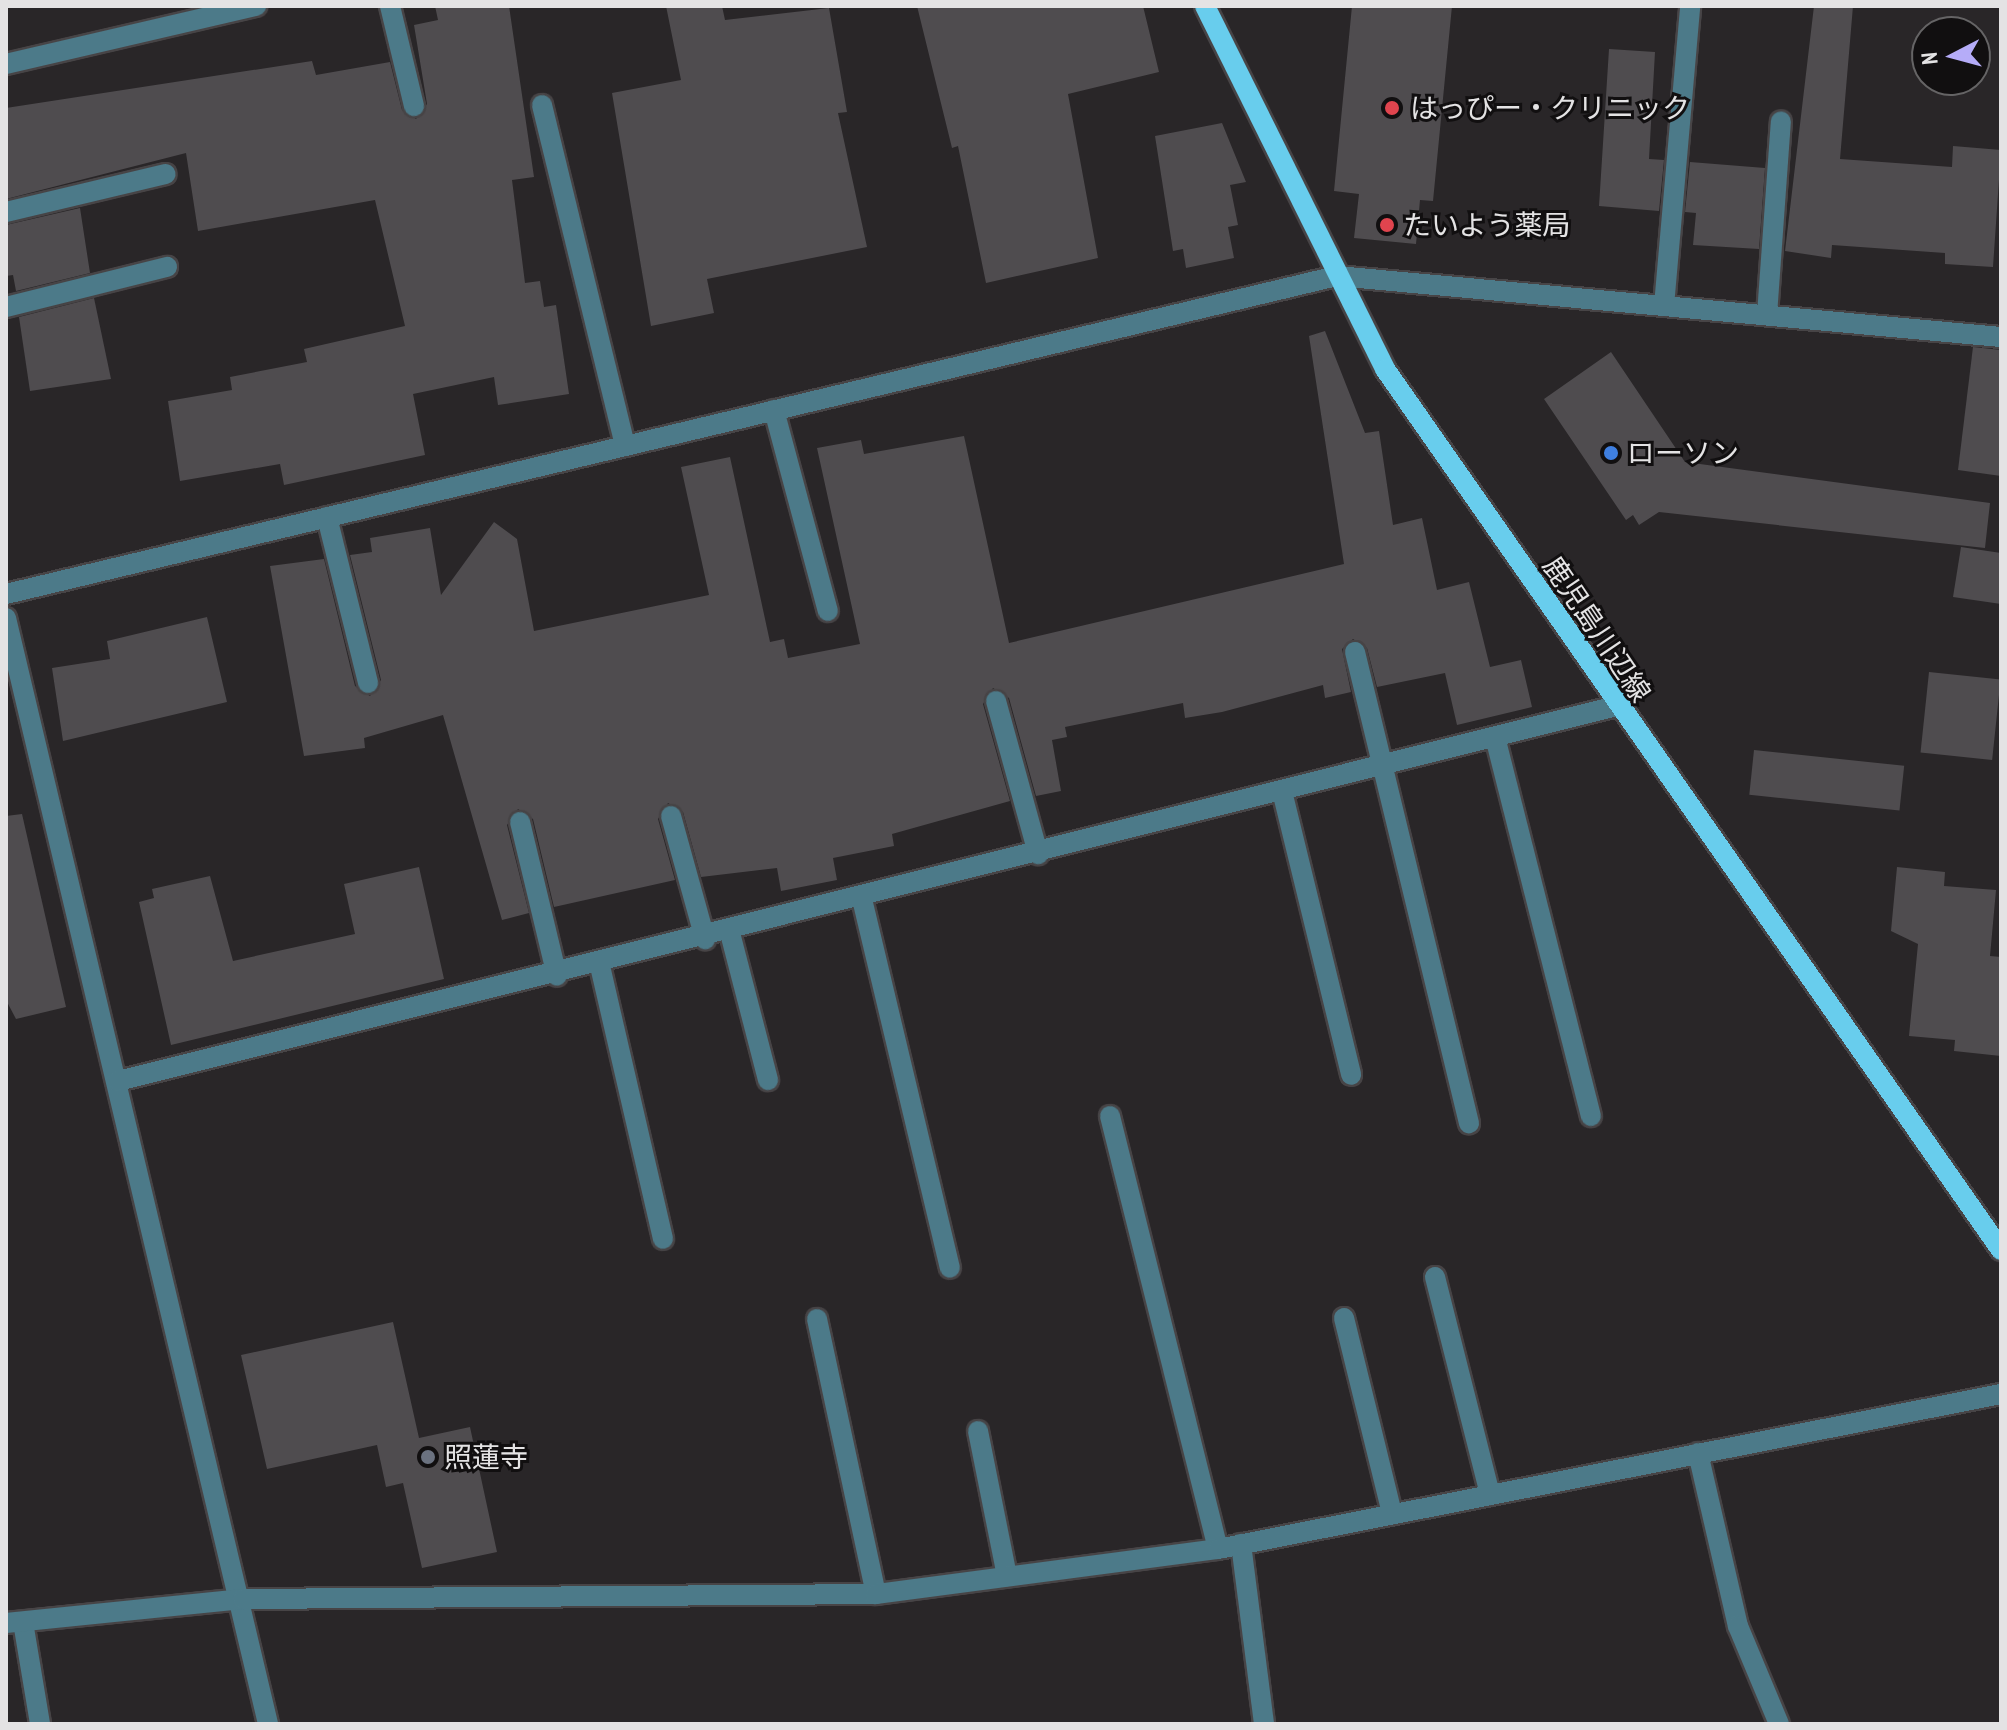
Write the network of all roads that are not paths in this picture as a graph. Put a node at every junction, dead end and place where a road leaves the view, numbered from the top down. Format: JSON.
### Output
{"nodes":[{"id":1,"x":256,"y":6,"type":"edge"},
{"id":2,"x":390,"y":6,"type":"edge"},
{"id":3,"x":1205,"y":6,"type":"edge"},
{"id":4,"x":1690,"y":6,"type":"edge"},
{"id":5,"x":6,"y":64,"type":"edge"},
{"id":6,"x":542,"y":105,"type":"dead end"},
{"id":7,"x":414,"y":106,"type":"dead end"},
{"id":8,"x":1781,"y":122,"type":"dead end"},
{"id":9,"x":166,"y":174,"type":"dead end"},
{"id":10,"x":6,"y":212,"type":"edge"},
{"id":11,"x":167,"y":267,"type":"dead end"},
{"id":12,"x":1337,"y":276,"type":"junction"},
{"id":13,"x":1664,"y":306,"type":"junction"},
{"id":14,"x":6,"y":307,"type":"edge"},
{"id":15,"x":1767,"y":315,"type":"junction"},
{"id":16,"x":2001,"y":337,"type":"edge"},
{"id":17,"x":774,"y":410,"type":"junction"},
{"id":18,"x":625,"y":446,"type":"junction"},
{"id":19,"x":327,"y":517,"type":"junction"},
{"id":20,"x":6,"y":594,"type":"edge"},
{"id":21,"x":828,"y":611,"type":"dead end"},
{"id":22,"x":6,"y":618,"type":"edge"},
{"id":23,"x":1355,"y":652,"type":"dead end"},
{"id":24,"x":368,"y":683,"type":"dead end"},
{"id":25,"x":996,"y":701,"type":"dead end"},
{"id":26,"x":1616,"y":706,"type":"junction"},
{"id":27,"x":1495,"y":737,"type":"junction"},
{"id":28,"x":1382,"y":766,"type":"junction"},
{"id":29,"x":1282,"y":791,"type":"junction"},
{"id":30,"x":671,"y":816,"type":"dead end"},
{"id":31,"x":520,"y":822,"type":"dead end"},
{"id":32,"x":1038,"y":854,"type":"junction"},
{"id":33,"x":862,"y":899,"type":"junction"},
{"id":34,"x":730,"y":933,"type":"junction"},
{"id":35,"x":705,"y":939,"type":"junction"},
{"id":36,"x":600,"y":966,"type":"junction"},
{"id":37,"x":557,"y":976,"type":"junction"},
{"id":38,"x":1351,"y":1075,"type":"dead end"},
{"id":39,"x":768,"y":1080,"type":"dead end"},
{"id":40,"x":118,"y":1081,"type":"junction"},
{"id":41,"x":1110,"y":1116,"type":"dead end"},
{"id":42,"x":1591,"y":1116,"type":"dead end"},
{"id":43,"x":1469,"y":1123,"type":"dead end"},
{"id":44,"x":663,"y":1239,"type":"dead end"},
{"id":45,"x":2001,"y":1250,"type":"edge"},
{"id":46,"x":950,"y":1268,"type":"dead end"},
{"id":47,"x":1435,"y":1277,"type":"dead end"},
{"id":48,"x":1344,"y":1318,"type":"dead end"},
{"id":49,"x":817,"y":1319,"type":"dead end"},
{"id":50,"x":2001,"y":1394,"type":"edge"},
{"id":51,"x":978,"y":1431,"type":"dead end"},
{"id":52,"x":1698,"y":1453,"type":"junction"},
{"id":53,"x":1490,"y":1495,"type":"junction"},
{"id":54,"x":1392,"y":1514,"type":"junction"},
{"id":55,"x":1241,"y":1544,"type":"junction"},
{"id":56,"x":1218,"y":1549,"type":"junction"},
{"id":57,"x":1007,"y":1576,"type":"junction"},
{"id":58,"x":876,"y":1594,"type":"junction"},
{"id":59,"x":243,"y":1599,"type":"junction"},
{"id":60,"x":15,"y":1623,"type":"edge"},
{"id":61,"x":40,"y":1724,"type":"edge"},
{"id":62,"x":268,"y":1724,"type":"edge"},
{"id":63,"x":1264,"y":1724,"type":"edge"},
{"id":64,"x":1779,"y":1724,"type":"edge"}],
"edges":[{"from":1,"to":5,"type":"street"},
{"from":2,"to":7,"type":"street"},
{"from":3,"to":12,"type":"main road","name":"鹿児島川辺線"},
{"from":4,"to":13,"type":"street"},
{"from":6,"to":18,"type":"street"},
{"from":8,"to":15,"type":"street"},
{"from":9,"to":10,"type":"street"},
{"from":11,"to":14,"type":"street"},
{"from":12,"to":13,"type":"street"},
{"from":12,"to":17,"type":"street"},
{"from":12,"to":26,"type":"main road","name":"鹿児島川辺線"},
{"from":13,"to":15,"type":"street"},
{"from":15,"to":16,"type":"street"},
{"from":17,"to":18,"type":"street"},
{"from":17,"to":21,"type":"street"},
{"from":18,"to":19,"type":"street"},
{"from":19,"to":20,"type":"street"},
{"from":19,"to":24,"type":"street"},
{"from":22,"to":40,"type":"street"},
{"from":23,"to":28,"type":"street"},
{"from":25,"to":32,"type":"street"},
{"from":26,"to":27,"type":"street"},
{"from":26,"to":45,"type":"main road","name":"鹿児島川辺線"},
{"from":27,"to":28,"type":"street"},
{"from":27,"to":42,"type":"street"},
{"from":28,"to":29,"type":"street"},
{"from":28,"to":43,"type":"street"},
{"from":29,"to":32,"type":"street"},
{"from":29,"to":38,"type":"street"},
{"from":30,"to":35,"type":"street"},
{"from":31,"to":37,"type":"street"},
{"from":32,"to":33,"type":"street"},
{"from":33,"to":34,"type":"street"},
{"from":33,"to":46,"type":"street"},
{"from":34,"to":35,"type":"street"},
{"from":34,"to":39,"type":"street"},
{"from":35,"to":36,"type":"street"},
{"from":36,"to":37,"type":"street"},
{"from":36,"to":44,"type":"street"},
{"from":37,"to":40,"type":"street"},
{"from":40,"to":59,"type":"street"},
{"from":41,"to":56,"type":"street"},
{"from":47,"to":53,"type":"street"},
{"from":48,"to":54,"type":"street"},
{"from":49,"to":58,"type":"street"},
{"from":50,"to":52,"type":"street"},
{"from":51,"to":57,"type":"street"},
{"from":52,"to":53,"type":"street"},
{"from":52,"to":64,"type":"street"},
{"from":53,"to":54,"type":"street"},
{"from":54,"to":55,"type":"street"},
{"from":55,"to":56,"type":"street"},
{"from":55,"to":63,"type":"street"},
{"from":56,"to":57,"type":"street"},
{"from":57,"to":58,"type":"street"},
{"from":58,"to":59,"type":"street"},
{"from":59,"to":60,"type":"street"},
{"from":59,"to":62,"type":"street"},
{"from":60,"to":61,"type":"street"}]}
